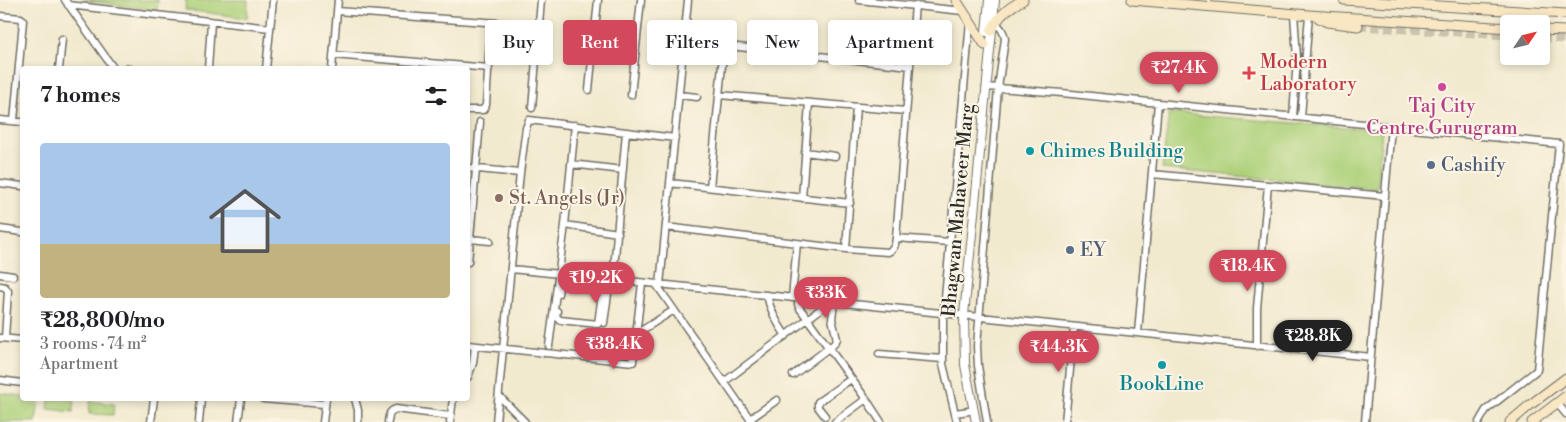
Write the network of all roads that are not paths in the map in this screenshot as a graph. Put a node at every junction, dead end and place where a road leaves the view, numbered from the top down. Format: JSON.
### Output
{"nodes":[{"id":1,"x":272,"y":0,"type":"edge"},
{"id":2,"x":338,"y":0,"type":"edge"},
{"id":3,"x":541,"y":0,"type":"edge"},
{"id":4,"x":598,"y":0,"type":"edge"},
{"id":5,"x":641,"y":0,"type":"edge"},
{"id":6,"x":688,"y":0,"type":"edge"},
{"id":7,"x":859,"y":0,"type":"edge"},
{"id":8,"x":956,"y":0,"type":"edge"},
{"id":9,"x":989,"y":0,"type":"edge"},
{"id":10,"x":995,"y":0,"type":"edge"},
{"id":11,"x":1023,"y":0,"type":"edge"},
{"id":12,"x":1132,"y":0,"type":"edge"},
{"id":13,"x":1344,"y":0,"type":"edge"},
{"id":14,"x":67,"y":2,"type":"edge"},
{"id":15,"x":914,"y":5,"type":"junction"},
{"id":16,"x":337,"y":11,"type":"junction"},
{"id":17,"x":963,"y":11,"type":"junction"},
{"id":18,"x":1294,"y":14,"type":"junction"},
{"id":19,"x":1566,"y":14,"type":"edge"},
{"id":20,"x":1312,"y":15,"type":"junction"},
{"id":21,"x":0,"y":16,"type":"edge"},
{"id":22,"x":540,"y":20,"type":"edge"},
{"id":23,"x":686,"y":20,"type":"edge"},
{"id":24,"x":211,"y":22,"type":"junction"},
{"id":25,"x":970,"y":22,"type":"junction"},
{"id":26,"x":485,"y":23,"type":"edge"},
{"id":27,"x":993,"y":26,"type":"junction"},
{"id":28,"x":1358,"y":26,"type":"tunnel mouth"},
{"id":29,"x":1500,"y":27,"type":"edge"},
{"id":30,"x":270,"y":28,"type":"junction"},
{"id":31,"x":1550,"y":31,"type":"edge"},
{"id":32,"x":1566,"y":32,"type":"edge"},
{"id":33,"x":62,"y":38,"type":"dead end"},
{"id":34,"x":985,"y":45,"type":"junction"},
{"id":35,"x":737,"y":46,"type":"edge"},
{"id":36,"x":333,"y":55,"type":"junction"},
{"id":37,"x":489,"y":65,"type":"edge"},
{"id":38,"x":536,"y":65,"type":"edge"},
{"id":39,"x":682,"y":65,"type":"edge"},
{"id":40,"x":722,"y":65,"type":"edge"},
{"id":41,"x":59,"y":66,"type":"edge"},
{"id":42,"x":112,"y":66,"type":"edge"},
{"id":43,"x":208,"y":66,"type":"edge"},
{"id":44,"x":266,"y":66,"type":"edge"},
{"id":45,"x":332,"y":66,"type":"edge"},
{"id":46,"x":465,"y":66,"type":"edge"},
{"id":47,"x":470,"y":66,"type":"edge"},
{"id":48,"x":910,"y":66,"type":"junction"},
{"id":49,"x":489,"y":68,"type":"junction"},
{"id":50,"x":986,"y":87,"type":"junction"},
{"id":51,"x":998,"y":88,"type":"junction"},
{"id":52,"x":589,"y":90,"type":"dead end"},
{"id":53,"x":631,"y":95,"type":"dead end"},
{"id":54,"x":719,"y":95,"type":"junction"},
{"id":55,"x":679,"y":96,"type":"junction"},
{"id":56,"x":697,"y":97,"type":"dead end"},
{"id":57,"x":809,"y":103,"type":"junction"},
{"id":58,"x":1158,"y":103,"type":"junction"},
{"id":59,"x":856,"y":107,"type":"junction"},
{"id":60,"x":532,"y":108,"type":"dead end"},
{"id":61,"x":470,"y":110,"type":"edge"},
{"id":62,"x":906,"y":111,"type":"junction"},
{"id":63,"x":1294,"y":117,"type":"junction"},
{"id":64,"x":1301,"y":117,"type":"junction"},
{"id":65,"x":0,"y":120,"type":"edge"},
{"id":66,"x":14,"y":121,"type":"junction"},
{"id":67,"x":20,"y":122,"type":"edge"},
{"id":68,"x":480,"y":122,"type":"dead end"},
{"id":69,"x":575,"y":125,"type":"junction"},
{"id":70,"x":1391,"y":126,"type":"junction"},
{"id":71,"x":626,"y":132,"type":"junction"},
{"id":72,"x":675,"y":138,"type":"junction"},
{"id":73,"x":805,"y":152,"type":"junction"},
{"id":74,"x":834,"y":156,"type":"dead end"},
{"id":75,"x":571,"y":164,"type":"junction"},
{"id":76,"x":470,"y":168,"type":"edge"},
{"id":77,"x":476,"y":168,"type":"junction"},
{"id":78,"x":622,"y":170,"type":"junction"},
{"id":79,"x":520,"y":173,"type":"junction"},
{"id":80,"x":1152,"y":174,"type":"junction"},
{"id":81,"x":0,"y":183,"type":"edge"},
{"id":82,"x":670,"y":183,"type":"junction"},
{"id":83,"x":1268,"y":185,"type":"junction"},
{"id":84,"x":20,"y":186,"type":"edge"},
{"id":85,"x":710,"y":188,"type":"junction"},
{"id":86,"x":1385,"y":196,"type":"junction"},
{"id":87,"x":802,"y":198,"type":"junction"},
{"id":88,"x":850,"y":203,"type":"junction"},
{"id":89,"x":470,"y":210,"type":"edge"},
{"id":90,"x":565,"y":225,"type":"junction"},
{"id":91,"x":666,"y":227,"type":"junction"},
{"id":92,"x":0,"y":229,"type":"edge"},
{"id":93,"x":20,"y":232,"type":"edge"},
{"id":94,"x":618,"y":233,"type":"junction"},
{"id":95,"x":896,"y":238,"type":"junction"},
{"id":96,"x":470,"y":239,"type":"joint"},
{"id":97,"x":490,"y":241,"type":"dead end"},
{"id":98,"x":950,"y":242,"type":"junction"},
{"id":99,"x":796,"y":243,"type":"junction"},
{"id":100,"x":846,"y":249,"type":"junction"},
{"id":101,"x":511,"y":269,"type":"junction"},
{"id":102,"x":0,"y":274,"type":"edge"},
{"id":103,"x":558,"y":274,"type":"junction"},
{"id":104,"x":12,"y":276,"type":"dead end"},
{"id":105,"x":609,"y":279,"type":"junction"},
{"id":106,"x":642,"y":283,"type":"junction"},
{"id":107,"x":658,"y":285,"type":"junction"},
{"id":108,"x":0,"y":286,"type":"edge"},
{"id":109,"x":603,"y":290,"type":"junction"},
{"id":110,"x":767,"y":296,"type":"junction"},
{"id":111,"x":796,"y":298,"type":"junction"},
{"id":112,"x":832,"y":302,"type":"junction"},
{"id":113,"x":674,"y":310,"type":"junction"},
{"id":114,"x":943,"y":313,"type":"junction"},
{"id":115,"x":962,"y":315,"type":"junction"},
{"id":116,"x":979,"y":317,"type":"junction"},
{"id":117,"x":809,"y":319,"type":"junction"},
{"id":118,"x":604,"y":323,"type":"dead end"},
{"id":119,"x":1074,"y":327,"type":"junction"},
{"id":120,"x":1138,"y":333,"type":"junction"},
{"id":121,"x":636,"y":334,"type":"junction"},
{"id":122,"x":786,"y":336,"type":"junction"},
{"id":123,"x":2,"y":338,"type":"edge"},
{"id":124,"x":20,"y":340,"type":"edge"},
{"id":125,"x":471,"y":346,"type":"edge"},
{"id":126,"x":549,"y":346,"type":"dead end"},
{"id":127,"x":1257,"y":346,"type":"junction"},
{"id":128,"x":502,"y":348,"type":"junction"},
{"id":129,"x":829,"y":349,"type":"junction"},
{"id":130,"x":878,"y":354,"type":"dead end"},
{"id":131,"x":1371,"y":357,"type":"junction"},
{"id":132,"x":943,"y":359,"type":"junction"},
{"id":133,"x":470,"y":371,"type":"edge"},
{"id":134,"x":793,"y":375,"type":"dead end"},
{"id":135,"x":1566,"y":378,"type":"edge"},
{"id":136,"x":851,"y":379,"type":"junction"},
{"id":137,"x":0,"y":380,"type":"edge"},
{"id":138,"x":20,"y":382,"type":"edge"},
{"id":139,"x":724,"y":382,"type":"junction"},
{"id":140,"x":499,"y":396,"type":"junction"},
{"id":141,"x":1566,"y":396,"type":"edge"},
{"id":142,"x":866,"y":399,"type":"junction"},
{"id":143,"x":777,"y":400,"type":"dead end"},
{"id":144,"x":154,"y":401,"type":"edge"},
{"id":145,"x":201,"y":401,"type":"edge"},
{"id":146,"x":241,"y":401,"type":"edge"},
{"id":147,"x":304,"y":401,"type":"edge"},
{"id":148,"x":356,"y":401,"type":"edge"},
{"id":149,"x":453,"y":401,"type":"edge"},
{"id":150,"x":325,"y":402,"type":"edge"},
{"id":151,"x":1557,"y":402,"type":"junction"},
{"id":152,"x":969,"y":411,"type":"junction"},
{"id":153,"x":955,"y":413,"type":"junction"},
{"id":154,"x":1566,"y":414,"type":"edge"},
{"id":155,"x":825,"y":416,"type":"dead end"},
{"id":156,"x":450,"y":419,"type":"edge"},
{"id":157,"x":751,"y":421,"type":"edge"},
{"id":158,"x":151,"y":422,"type":"edge"},
{"id":159,"x":200,"y":422,"type":"edge"},
{"id":160,"x":238,"y":422,"type":"edge"},
{"id":161,"x":323,"y":422,"type":"edge"},
{"id":162,"x":358,"y":422,"type":"edge"},
{"id":163,"x":388,"y":422,"type":"edge"},
{"id":164,"x":496,"y":422,"type":"edge"},
{"id":165,"x":524,"y":422,"type":"edge"},
{"id":166,"x":835,"y":422,"type":"edge"},
{"id":167,"x":881,"y":422,"type":"edge"},
{"id":168,"x":957,"y":422,"type":"edge"},
{"id":169,"x":971,"y":422,"type":"edge"},
{"id":170,"x":976,"y":422,"type":"edge"},
{"id":171,"x":987,"y":422,"type":"edge"},
{"id":172,"x":1065,"y":422,"type":"edge"},
{"id":173,"x":1365,"y":422,"type":"edge"},
{"id":174,"x":1479,"y":422,"type":"edge"},
{"id":175,"x":1510,"y":422,"type":"edge"},
{"id":176,"x":1532,"y":422,"type":"edge"}],
"edges":[{"from":1,"to":30,"type":"street"},
{"from":2,"to":16,"type":"street"},
{"from":3,"to":22,"type":"street"},
{"from":4,"to":52,"type":"street"},
{"from":5,"to":53,"type":"street"},
{"from":6,"to":23,"type":"street"},
{"from":7,"to":15,"type":"street"},
{"from":8,"to":17,"type":"main road"},
{"from":9,"to":34,"type":"street","name":"Bhagwan Mahaveer Marg"},
{"from":10,"to":27,"type":"street","name":"Bhagwan Mahaveer Marg"},
{"from":11,"to":27,"type":"main road"},
{"from":12,"to":18,"type":"main road"},
{"from":13,"to":19,"type":"main road"},
{"from":14,"to":24,"type":"street"},
{"from":14,"to":42,"type":"street"},
{"from":15,"to":17,"type":"street"},
{"from":15,"to":48,"type":"street"},
{"from":16,"to":26,"type":"street"},
{"from":16,"to":36,"type":"street"},
{"from":17,"to":25,"type":"main road"},
{"from":18,"to":20,"type":"main road"},
{"from":18,"to":63,"type":"street"},
{"from":20,"to":28,"type":"main road"},
{"from":20,"to":29,"type":"main road"},
{"from":20,"to":64,"type":"street"},
{"from":21,"to":66,"type":"street"},
{"from":24,"to":30,"type":"street"},
{"from":24,"to":43,"type":"street"},
{"from":25,"to":34,"type":"main road"},
{"from":25,"to":98,"type":"street"},
{"from":27,"to":50,"type":"street","name":"Bhagwan Mahaveer Marg"},
{"from":27,"to":51,"type":"street"},
{"from":30,"to":44,"type":"street"},
{"from":31,"to":32,"type":"main road"},
{"from":33,"to":41,"type":"street"},
{"from":34,"to":115,"type":"street","name":"Bhagwan Mahaveer Marg"},
{"from":35,"to":48,"type":"street"},
{"from":36,"to":45,"type":"street"},
{"from":36,"to":46,"type":"street"},
{"from":37,"to":49,"type":"street"},
{"from":38,"to":60,"type":"street"},
{"from":39,"to":55,"type":"street"},
{"from":40,"to":54,"type":"street"},
{"from":47,"to":49,"type":"street"},
{"from":48,"to":62,"type":"street"},
{"from":49,"to":61,"type":"street"},
{"from":50,"to":51,"type":"street"},
{"from":50,"to":115,"type":"street","name":"Bhagwan Mahaveer Marg"},
{"from":51,"to":58,"type":"street"},
{"from":51,"to":116,"type":"street"},
{"from":54,"to":57,"type":"street"},
{"from":54,"to":85,"type":"street"},
{"from":55,"to":56,"type":"street"},
{"from":55,"to":72,"type":"street"},
{"from":57,"to":59,"type":"street"},
{"from":57,"to":73,"type":"street"},
{"from":58,"to":63,"type":"street"},
{"from":58,"to":80,"type":"street"},
{"from":59,"to":62,"type":"street"},
{"from":59,"to":88,"type":"street"},
{"from":62,"to":95,"type":"street"},
{"from":63,"to":64,"type":"street"},
{"from":64,"to":70,"type":"street"},
{"from":65,"to":66,"type":"street"},
{"from":66,"to":67,"type":"street"},
{"from":68,"to":77,"type":"street"},
{"from":69,"to":71,"type":"street"},
{"from":69,"to":75,"type":"street"},
{"from":69,"to":79,"type":"street"},
{"from":70,"to":86,"type":"street"},
{"from":70,"to":174,"type":"street"},
{"from":71,"to":72,"type":"street"},
{"from":71,"to":78,"type":"street"},
{"from":72,"to":82,"type":"street"},
{"from":73,"to":74,"type":"street"},
{"from":73,"to":87,"type":"street"},
{"from":75,"to":78,"type":"street"},
{"from":75,"to":90,"type":"street"},
{"from":76,"to":77,"type":"street"},
{"from":77,"to":79,"type":"street"},
{"from":77,"to":89,"type":"street"},
{"from":78,"to":94,"type":"street"},
{"from":79,"to":101,"type":"street"},
{"from":80,"to":83,"type":"street"},
{"from":80,"to":120,"type":"street"},
{"from":81,"to":84,"type":"street"},
{"from":82,"to":85,"type":"street"},
{"from":82,"to":91,"type":"street"},
{"from":83,"to":86,"type":"street"},
{"from":83,"to":127,"type":"street"},
{"from":85,"to":87,"type":"street"},
{"from":86,"to":131,"type":"street"},
{"from":87,"to":88,"type":"street"},
{"from":88,"to":100,"type":"street"},
{"from":89,"to":96,"type":"street"},
{"from":90,"to":94,"type":"street"},
{"from":90,"to":103,"type":"street"},
{"from":91,"to":99,"type":"street"},
{"from":91,"to":107,"type":"street"},
{"from":92,"to":93,"type":"street"},
{"from":94,"to":105,"type":"street"},
{"from":95,"to":98,"type":"street"},
{"from":95,"to":100,"type":"street"},
{"from":96,"to":97,"type":"street"},
{"from":98,"to":114,"type":"street"},
{"from":99,"to":100,"type":"street"},
{"from":99,"to":111,"type":"street"},
{"from":101,"to":103,"type":"street"},
{"from":101,"to":128,"type":"street"},
{"from":102,"to":104,"type":"street"},
{"from":103,"to":105,"type":"street"},
{"from":103,"to":126,"type":"street"},
{"from":105,"to":106,"type":"street"},
{"from":105,"to":109,"type":"street"},
{"from":105,"to":118,"type":"street"},
{"from":106,"to":107,"type":"street"},
{"from":106,"to":121,"type":"street"},
{"from":107,"to":110,"type":"street"},
{"from":107,"to":113,"type":"street"},
{"from":108,"to":123,"type":"street"},
{"from":109,"to":109,"type":"street"},
{"from":110,"to":111,"type":"street"},
{"from":110,"to":122,"type":"street"},
{"from":111,"to":112,"type":"street"},
{"from":111,"to":117,"type":"street"},
{"from":112,"to":114,"type":"street"},
{"from":112,"to":117,"type":"street"},
{"from":112,"to":129,"type":"street"},
{"from":113,"to":121,"type":"street"},
{"from":113,"to":139,"type":"street"},
{"from":114,"to":115,"type":"street"},
{"from":114,"to":132,"type":"street"},
{"from":115,"to":116,"type":"street"},
{"from":115,"to":152,"type":"street","name":"Bhagwan Mahaveer Marg"},
{"from":115,"to":170,"type":"street","name":"Bhagwan Mahaveer Marg"},
{"from":116,"to":119,"type":"street"},
{"from":116,"to":171,"type":"street"},
{"from":117,"to":122,"type":"street"},
{"from":117,"to":129,"type":"street"},
{"from":119,"to":120,"type":"street"},
{"from":119,"to":172,"type":"street"},
{"from":120,"to":127,"type":"street"},
{"from":121,"to":128,"type":"street"},
{"from":122,"to":139,"type":"street"},
{"from":123,"to":124,"type":"street"},
{"from":125,"to":128,"type":"street"},
{"from":125,"to":133,"type":"street"},
{"from":127,"to":131,"type":"street"},
{"from":128,"to":140,"type":"street"},
{"from":129,"to":134,"type":"street"},
{"from":129,"to":136,"type":"street"},
{"from":130,"to":132,"type":"street"},
{"from":131,"to":173,"type":"street"},
{"from":132,"to":153,"type":"street"},
{"from":135,"to":175,"type":"main road"},
{"from":136,"to":142,"type":"street"},
{"from":136,"to":155,"type":"street"},
{"from":137,"to":138,"type":"street"},
{"from":139,"to":157,"type":"street"},
{"from":140,"to":164,"type":"street"},
{"from":140,"to":165,"type":"street"},
{"from":141,"to":151,"type":"main road"},
{"from":142,"to":166,"type":"street"},
{"from":142,"to":167,"type":"street"},
{"from":143,"to":157,"type":"street"},
{"from":144,"to":158,"type":"street"},
{"from":145,"to":159,"type":"street"},
{"from":146,"to":160,"type":"street"},
{"from":147,"to":150,"type":"street"},
{"from":148,"to":162,"type":"street"},
{"from":149,"to":156,"type":"street"},
{"from":150,"to":161,"type":"street"},
{"from":151,"to":154,"type":"street"},
{"from":151,"to":176,"type":"main road"},
{"from":152,"to":153,"type":"street"},
{"from":152,"to":169,"type":"street","name":"Bhagwan Mahaveer Marg"},
{"from":153,"to":168,"type":"street"},
{"from":156,"to":163,"type":"street"}]}
